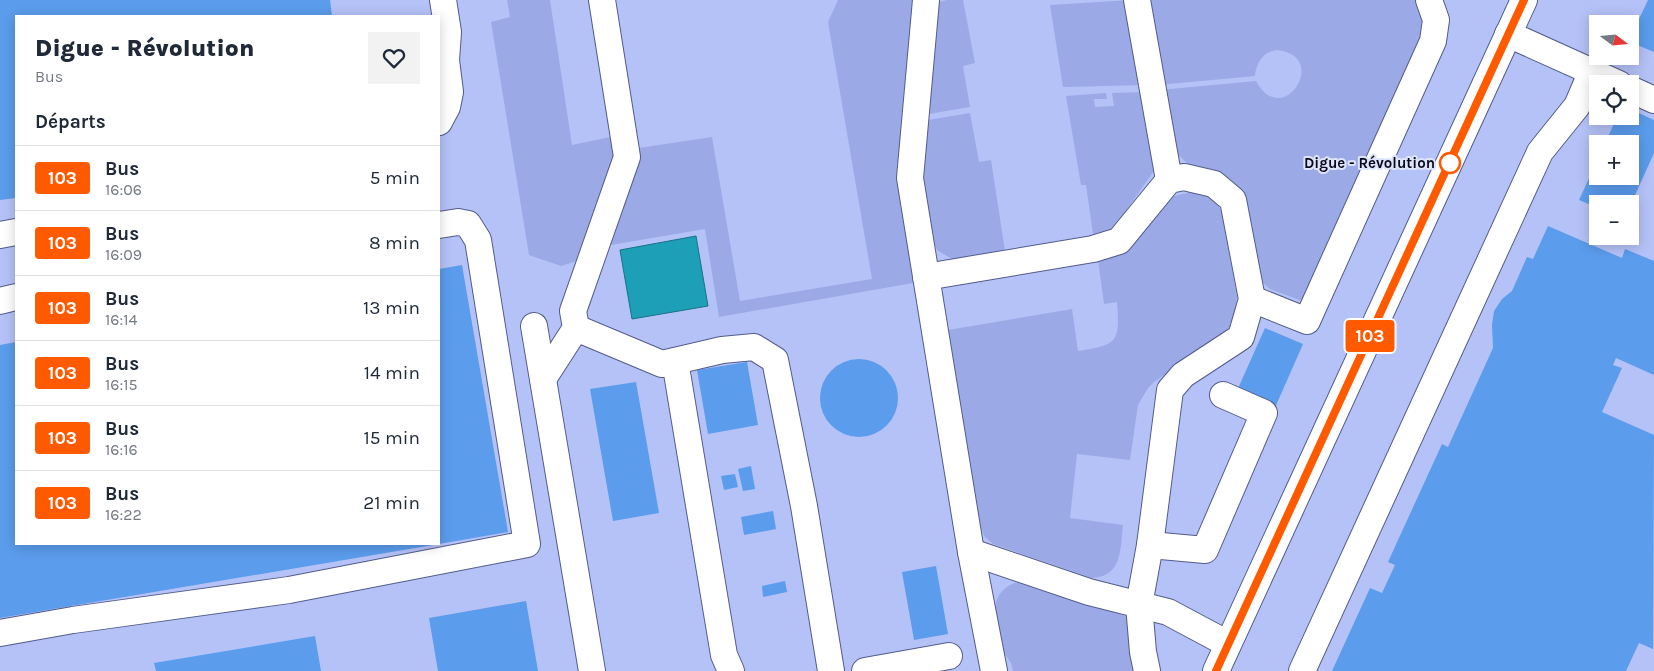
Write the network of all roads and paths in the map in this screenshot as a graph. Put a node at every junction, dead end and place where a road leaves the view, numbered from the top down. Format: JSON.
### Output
{"nodes":[{"id":1,"x":443,"y":0,"type":"edge"},
{"id":2,"x":602,"y":0,"type":"edge"},
{"id":3,"x":926,"y":0,"type":"edge"},
{"id":4,"x":1137,"y":0,"type":"edge"},
{"id":5,"x":1429,"y":0,"type":"edge"},
{"id":6,"x":1524,"y":0,"type":"edge"},
{"id":7,"x":1508,"y":34,"type":"junction"},
{"id":8,"x":1592,"y":71,"type":"junction"},
{"id":9,"x":1600,"y":75,"type":"edge"},
{"id":10,"x":1639,"y":93,"type":"edge"},
{"id":11,"x":1654,"y":100,"type":"edge"},
{"id":12,"x":440,"y":120,"type":"edge"},
{"id":13,"x":1168,"y":180,"type":"junction"},
{"id":14,"x":440,"y":225,"type":"edge"},
{"id":15,"x":15,"y":232,"type":"edge"},
{"id":16,"x":0,"y":235,"type":"edge"},
{"id":17,"x":926,"y":277,"type":"junction"},
{"id":18,"x":15,"y":297,"type":"edge"},
{"id":19,"x":1252,"y":299,"type":"junction"},
{"id":20,"x":0,"y":300,"type":"edge"},
{"id":21,"x":534,"y":326,"type":"dead end"},
{"id":22,"x":576,"y":328,"type":"junction"},
{"id":23,"x":675,"y":361,"type":"junction"},
{"id":24,"x":543,"y":378,"type":"junction"},
{"id":25,"x":1223,"y":395,"type":"dead end"},
{"id":26,"x":1150,"y":545,"type":"junction"},
{"id":27,"x":971,"y":552,"type":"junction"},
{"id":28,"x":1139,"y":605,"type":"junction"},
{"id":29,"x":0,"y":632,"type":"edge"},
{"id":30,"x":1228,"y":644,"type":"junction"},
{"id":31,"x":949,"y":656,"type":"dead end"},
{"id":32,"x":592,"y":671,"type":"edge"},
{"id":33,"x":731,"y":671,"type":"edge"},
{"id":34,"x":831,"y":671,"type":"edge"},
{"id":35,"x":865,"y":671,"type":"edge"},
{"id":36,"x":994,"y":671,"type":"edge"},
{"id":37,"x":1147,"y":671,"type":"edge"},
{"id":38,"x":1216,"y":671,"type":"edge"},
{"id":39,"x":1302,"y":671,"type":"edge"}],
"edges":[{"from":1,"to":12,"type":"street"},
{"from":2,"to":22,"type":"street"},
{"from":3,"to":17,"type":"street"},
{"from":4,"to":13,"type":"street"},
{"from":5,"to":19,"type":"street"},
{"from":6,"to":7,"type":"street"},
{"from":7,"to":8,"type":"street"},
{"from":7,"to":30,"type":"street"},
{"from":8,"to":9,"type":"street"},
{"from":8,"to":39,"type":"street"},
{"from":10,"to":11,"type":"street"},
{"from":13,"to":17,"type":"street"},
{"from":13,"to":19,"type":"street"},
{"from":14,"to":29,"type":"street"},
{"from":15,"to":16,"type":"street"},
{"from":17,"to":27,"type":"street"},
{"from":18,"to":20,"type":"street"},
{"from":19,"to":26,"type":"street"},
{"from":21,"to":24,"type":"street"},
{"from":22,"to":23,"type":"street"},
{"from":22,"to":24,"type":"street"},
{"from":23,"to":33,"type":"street"},
{"from":23,"to":34,"type":"street"},
{"from":24,"to":32,"type":"street"},
{"from":25,"to":26,"type":"street"},
{"from":26,"to":28,"type":"street"},
{"from":27,"to":28,"type":"street"},
{"from":27,"to":36,"type":"street"},
{"from":28,"to":30,"type":"street"},
{"from":28,"to":37,"type":"street"},
{"from":30,"to":38,"type":"street"},
{"from":31,"to":35,"type":"street"}]}
